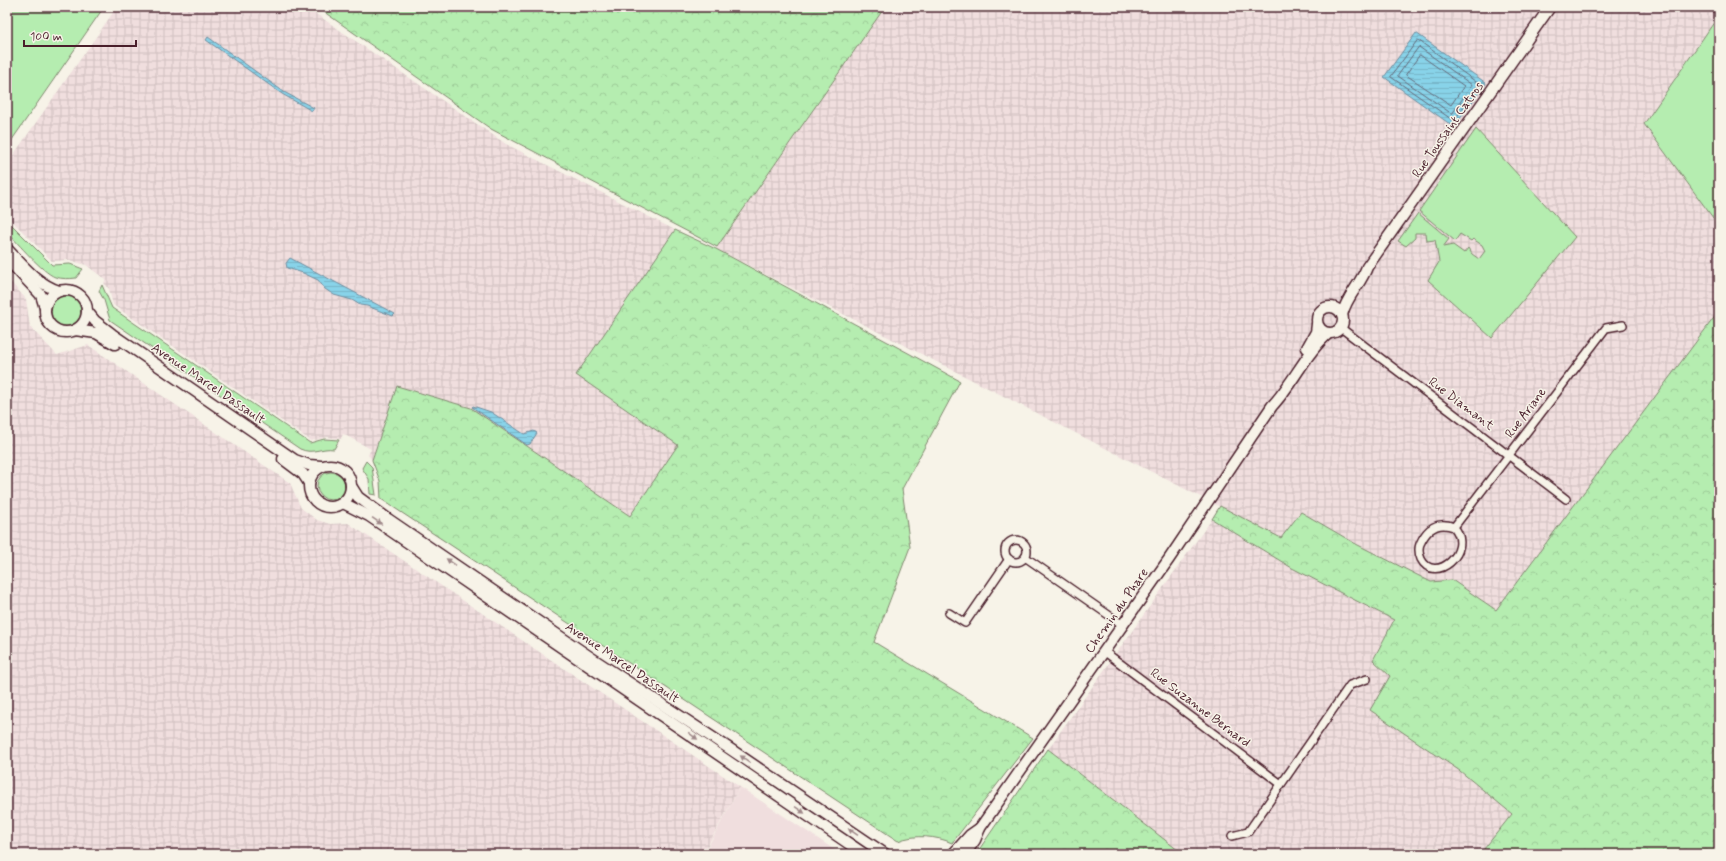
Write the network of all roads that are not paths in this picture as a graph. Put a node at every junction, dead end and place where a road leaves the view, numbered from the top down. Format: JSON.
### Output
{"nodes":[{"id":1,"x":1550,"y":7,"type":"edge"},
{"id":2,"x":7,"y":249,"type":"edge"},
{"id":3,"x":7,"y":259,"type":"edge"},
{"id":4,"x":1367,"y":267,"type":"junction"},
{"id":5,"x":59,"y":291,"type":"junction"},
{"id":6,"x":1329,"y":307,"type":"junction"},
{"id":7,"x":45,"y":308,"type":"junction"},
{"id":8,"x":87,"y":311,"type":"junction"},
{"id":9,"x":1342,"y":315,"type":"junction"},
{"id":10,"x":1317,"y":324,"type":"junction"},
{"id":11,"x":1623,"y":325,"type":"dead end"},
{"id":12,"x":1341,"y":328,"type":"junction"},
{"id":13,"x":75,"y":330,"type":"junction"},
{"id":14,"x":1329,"y":333,"type":"junction"},
{"id":15,"x":1272,"y":406,"type":"junction"},
{"id":16,"x":1509,"y":455,"type":"junction"},
{"id":17,"x":321,"y":466,"type":"junction"},
{"id":18,"x":309,"y":483,"type":"junction"},
{"id":19,"x":351,"y":486,"type":"junction"},
{"id":20,"x":1566,"y":499,"type":"dead end"},
{"id":21,"x":342,"y":503,"type":"junction"},
{"id":22,"x":1454,"y":528,"type":"junction"},
{"id":23,"x":1025,"y":557,"type":"junction"},
{"id":24,"x":1009,"y":559,"type":"junction"},
{"id":25,"x":949,"y":613,"type":"dead end"},
{"id":26,"x":1123,"y":625,"type":"junction"},
{"id":27,"x":1104,"y":652,"type":"junction"},
{"id":28,"x":1366,"y":679,"type":"dead end"},
{"id":29,"x":1281,"y":784,"type":"junction"},
{"id":30,"x":980,"y":828,"type":"junction"},
{"id":31,"x":1232,"y":836,"type":"dead end"},
{"id":32,"x":864,"y":854,"type":"edge"},
{"id":33,"x":885,"y":854,"type":"edge"},
{"id":34,"x":953,"y":854,"type":"edge"},
{"id":35,"x":964,"y":854,"type":"edge"}],
"edges":[{"from":1,"to":4,"type":"main road","name":"Rue Toussaint Catros"},
{"from":2,"to":5,"type":"main road"},
{"from":3,"to":7,"type":"main road"},
{"from":4,"to":6,"type":"main road","name":"Rue Toussaint Catros"},
{"from":4,"to":9,"type":"main road","name":"Rue Toussaint Catros"},
{"from":5,"to":7,"type":"main road"},
{"from":5,"to":8,"type":"main road"},
{"from":6,"to":9,"type":"main road"},
{"from":6,"to":10,"type":"main road"},
{"from":7,"to":13,"type":"main road"},
{"from":8,"to":13,"type":"main road"},
{"from":8,"to":17,"type":"main road","name":"Avenue Marcel Dassault"},
{"from":9,"to":12,"type":"main road"},
{"from":10,"to":14,"type":"main road"},
{"from":10,"to":15,"type":"main road","name":"Chemin du Phare"},
{"from":11,"to":16,"type":"street","name":"Rue Ariane"},
{"from":12,"to":14,"type":"main road"},
{"from":12,"to":16,"type":"street","name":"Rue Diamant"},
{"from":13,"to":18,"type":"main road","name":"Avenue Marcel Dassault"},
{"from":14,"to":15,"type":"main road","name":"Chemin du Phare"},
{"from":15,"to":26,"type":"main road","name":"Chemin du Phare"},
{"from":16,"to":20,"type":"street","name":"Rue Diamant"},
{"from":16,"to":22,"type":"street","name":"Rue Ariane"},
{"from":17,"to":18,"type":"main road"},
{"from":17,"to":19,"type":"main road"},
{"from":18,"to":21,"type":"main road"},
{"from":19,"to":21,"type":"main road"},
{"from":33,"to":19,"type":"main road","name":"Avenue Marcel Dassault","one_way":true},
{"from":21,"to":32,"type":"main road","name":"Avenue Marcel Dassault","one_way":true},
{"from":22,"to":22,"type":"street"},
{"from":23,"to":24,"type":"street"},
{"from":23,"to":24,"type":"street"},
{"from":23,"to":26,"type":"street"},
{"from":24,"to":25,"type":"street"},
{"from":26,"to":27,"type":"main road","name":"Chemin du Phare"},
{"from":27,"to":29,"type":"street","name":"Rue Suzanne Bernard"},
{"from":27,"to":30,"type":"main road","name":"Chemin du Phare"},
{"from":28,"to":29,"type":"street"},
{"from":29,"to":31,"type":"street"},
{"from":30,"to":34,"type":"main road","name":"Chemin du Phare"},
{"from":30,"to":35,"type":"main road","name":"Chemin du Phare"}]}
